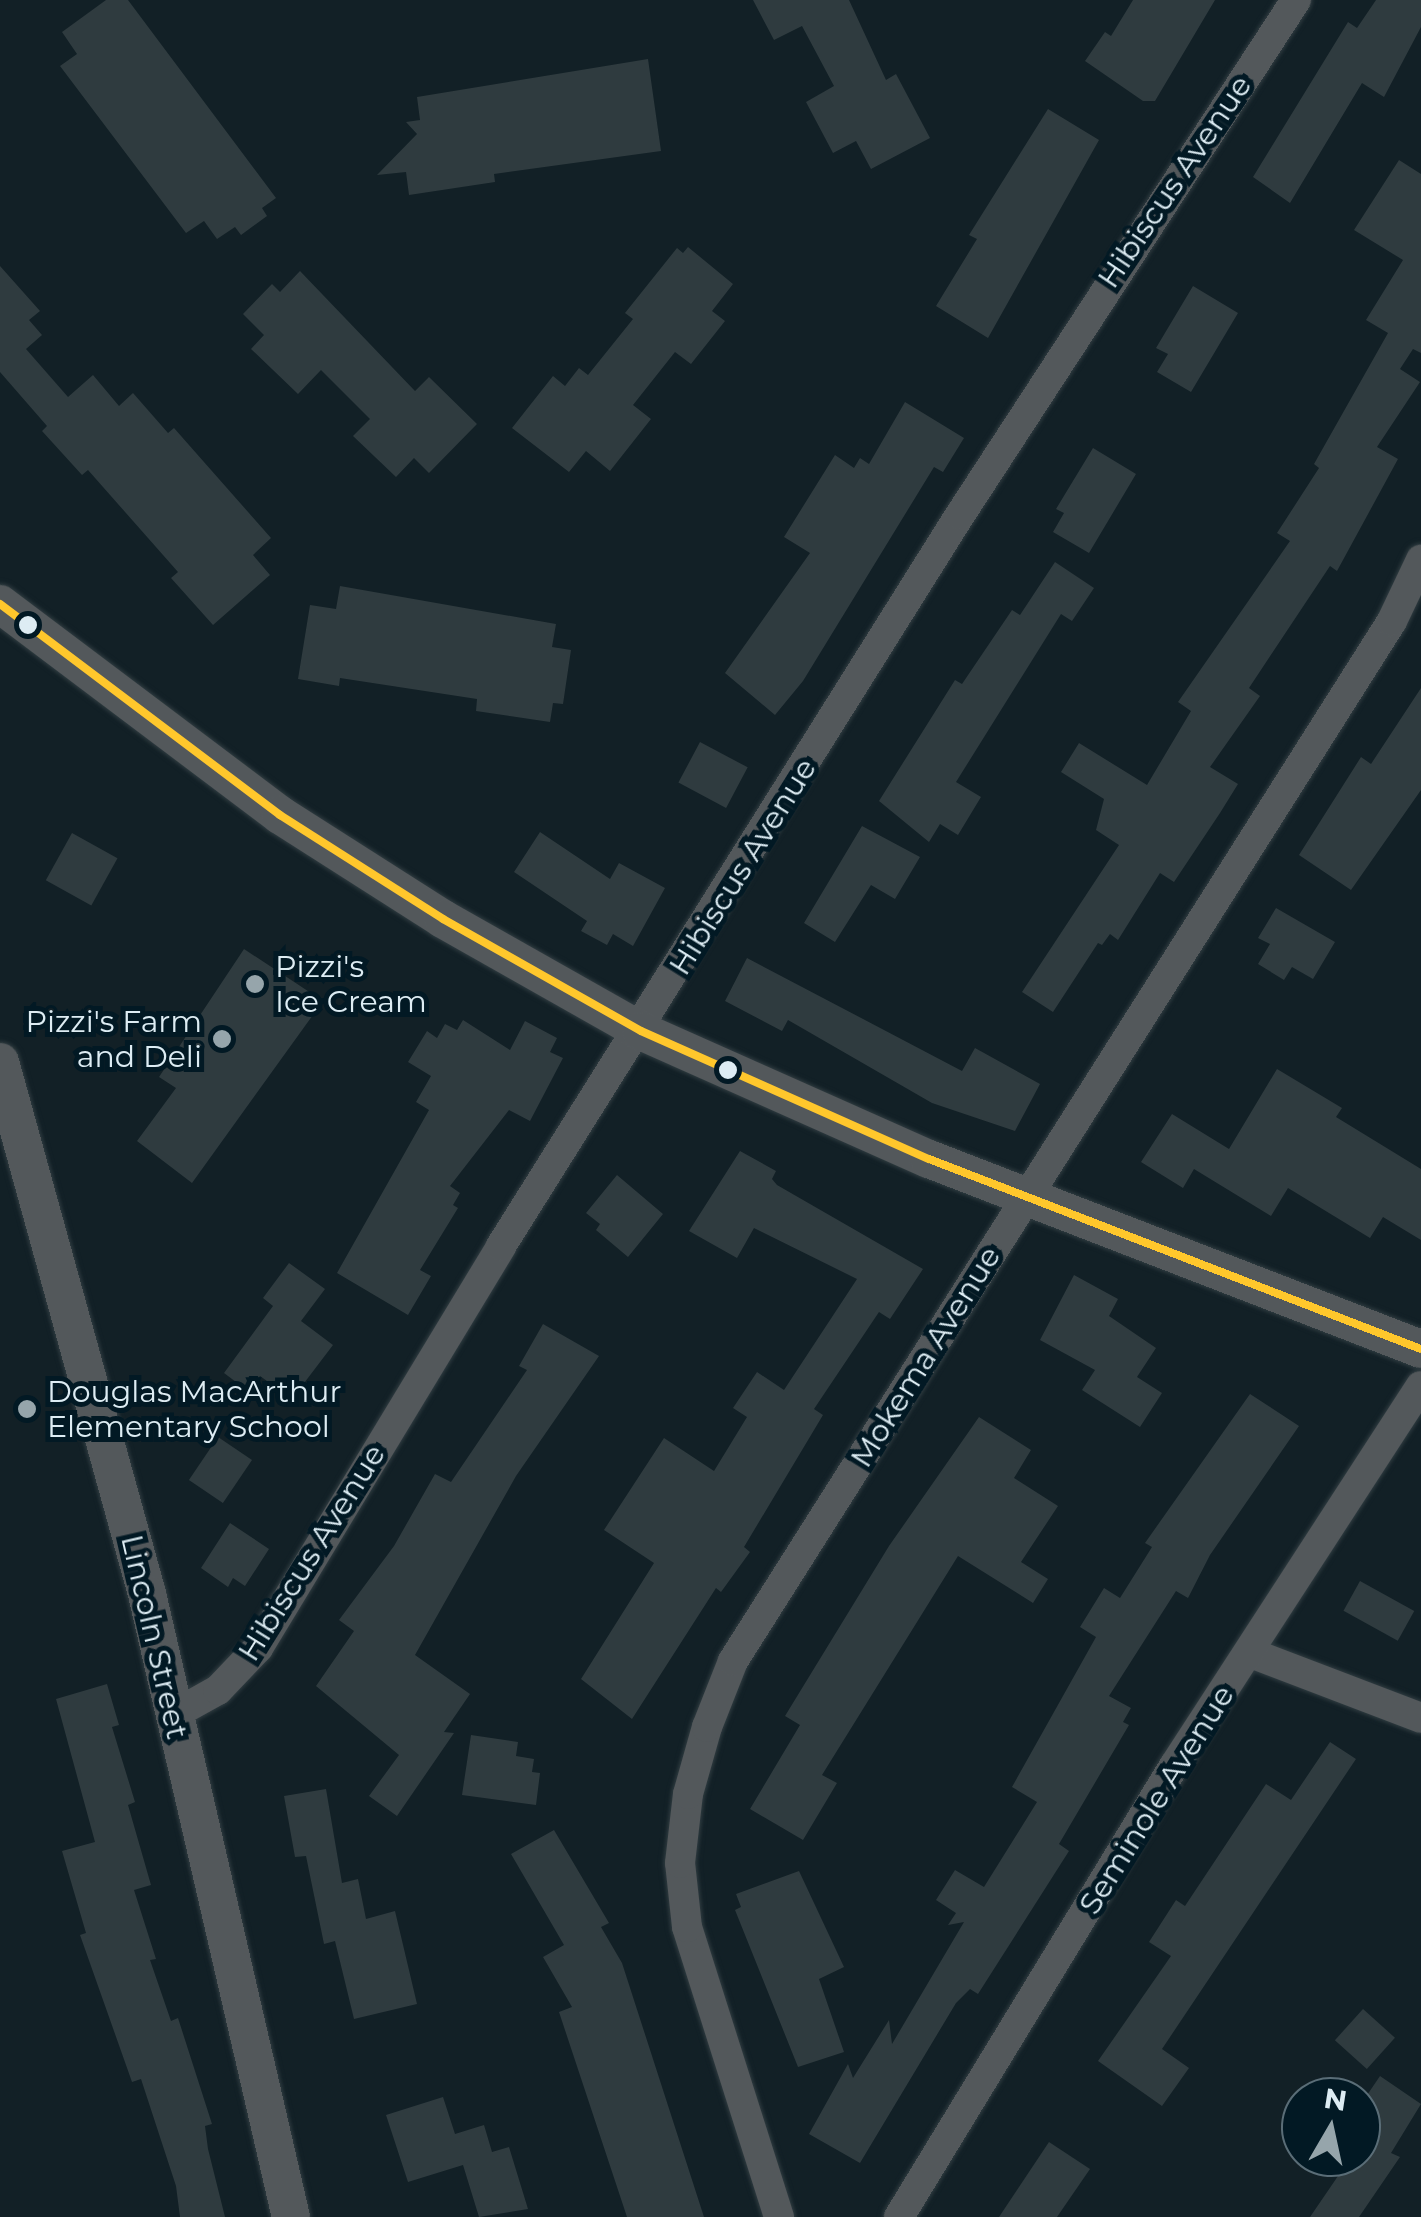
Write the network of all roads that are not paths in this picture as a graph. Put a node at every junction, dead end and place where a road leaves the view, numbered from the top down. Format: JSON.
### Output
{"nodes":[{"id":1,"x":1296,"y":0,"type":"edge"},
{"id":2,"x":1421,"y":560,"type":"edge"},
{"id":3,"x":0,"y":604,"type":"edge"},
{"id":4,"x":641,"y":1032,"type":"junction"},
{"id":5,"x":0,"y":1062,"type":"edge"},
{"id":6,"x":1026,"y":1198,"type":"junction"},
{"id":7,"x":1421,"y":1349,"type":"edge"},
{"id":8,"x":1421,"y":1386,"type":"edge"},
{"id":9,"x":1251,"y":1653,"type":"junction"},
{"id":10,"x":173,"y":1715,"type":"junction"},
{"id":11,"x":1421,"y":1718,"type":"edge"},
{"id":12,"x":292,"y":2217,"type":"edge"},
{"id":13,"x":780,"y":2217,"type":"edge"},
{"id":14,"x":899,"y":2217,"type":"edge"}],
"edges":[{"from":1,"to":4,"type":"street","name":"Hibiscus Avenue"},
{"from":2,"to":6,"type":"street","name":"Mokema Avenue"},
{"from":3,"to":4,"type":"street"},
{"from":4,"to":6,"type":"street"},
{"from":4,"to":10,"type":"street","name":"Hibiscus Avenue"},
{"from":5,"to":10,"type":"street","name":"Lincoln Street"},
{"from":6,"to":7,"type":"street"},
{"from":6,"to":13,"type":"street","name":"Mokema Avenue"},
{"from":8,"to":9,"type":"street","name":"Seminole Avenue"},
{"from":9,"to":11,"type":"street"},
{"from":9,"to":14,"type":"street","name":"Seminole Avenue"},
{"from":10,"to":12,"type":"street","name":"Lincoln Street"}]}
